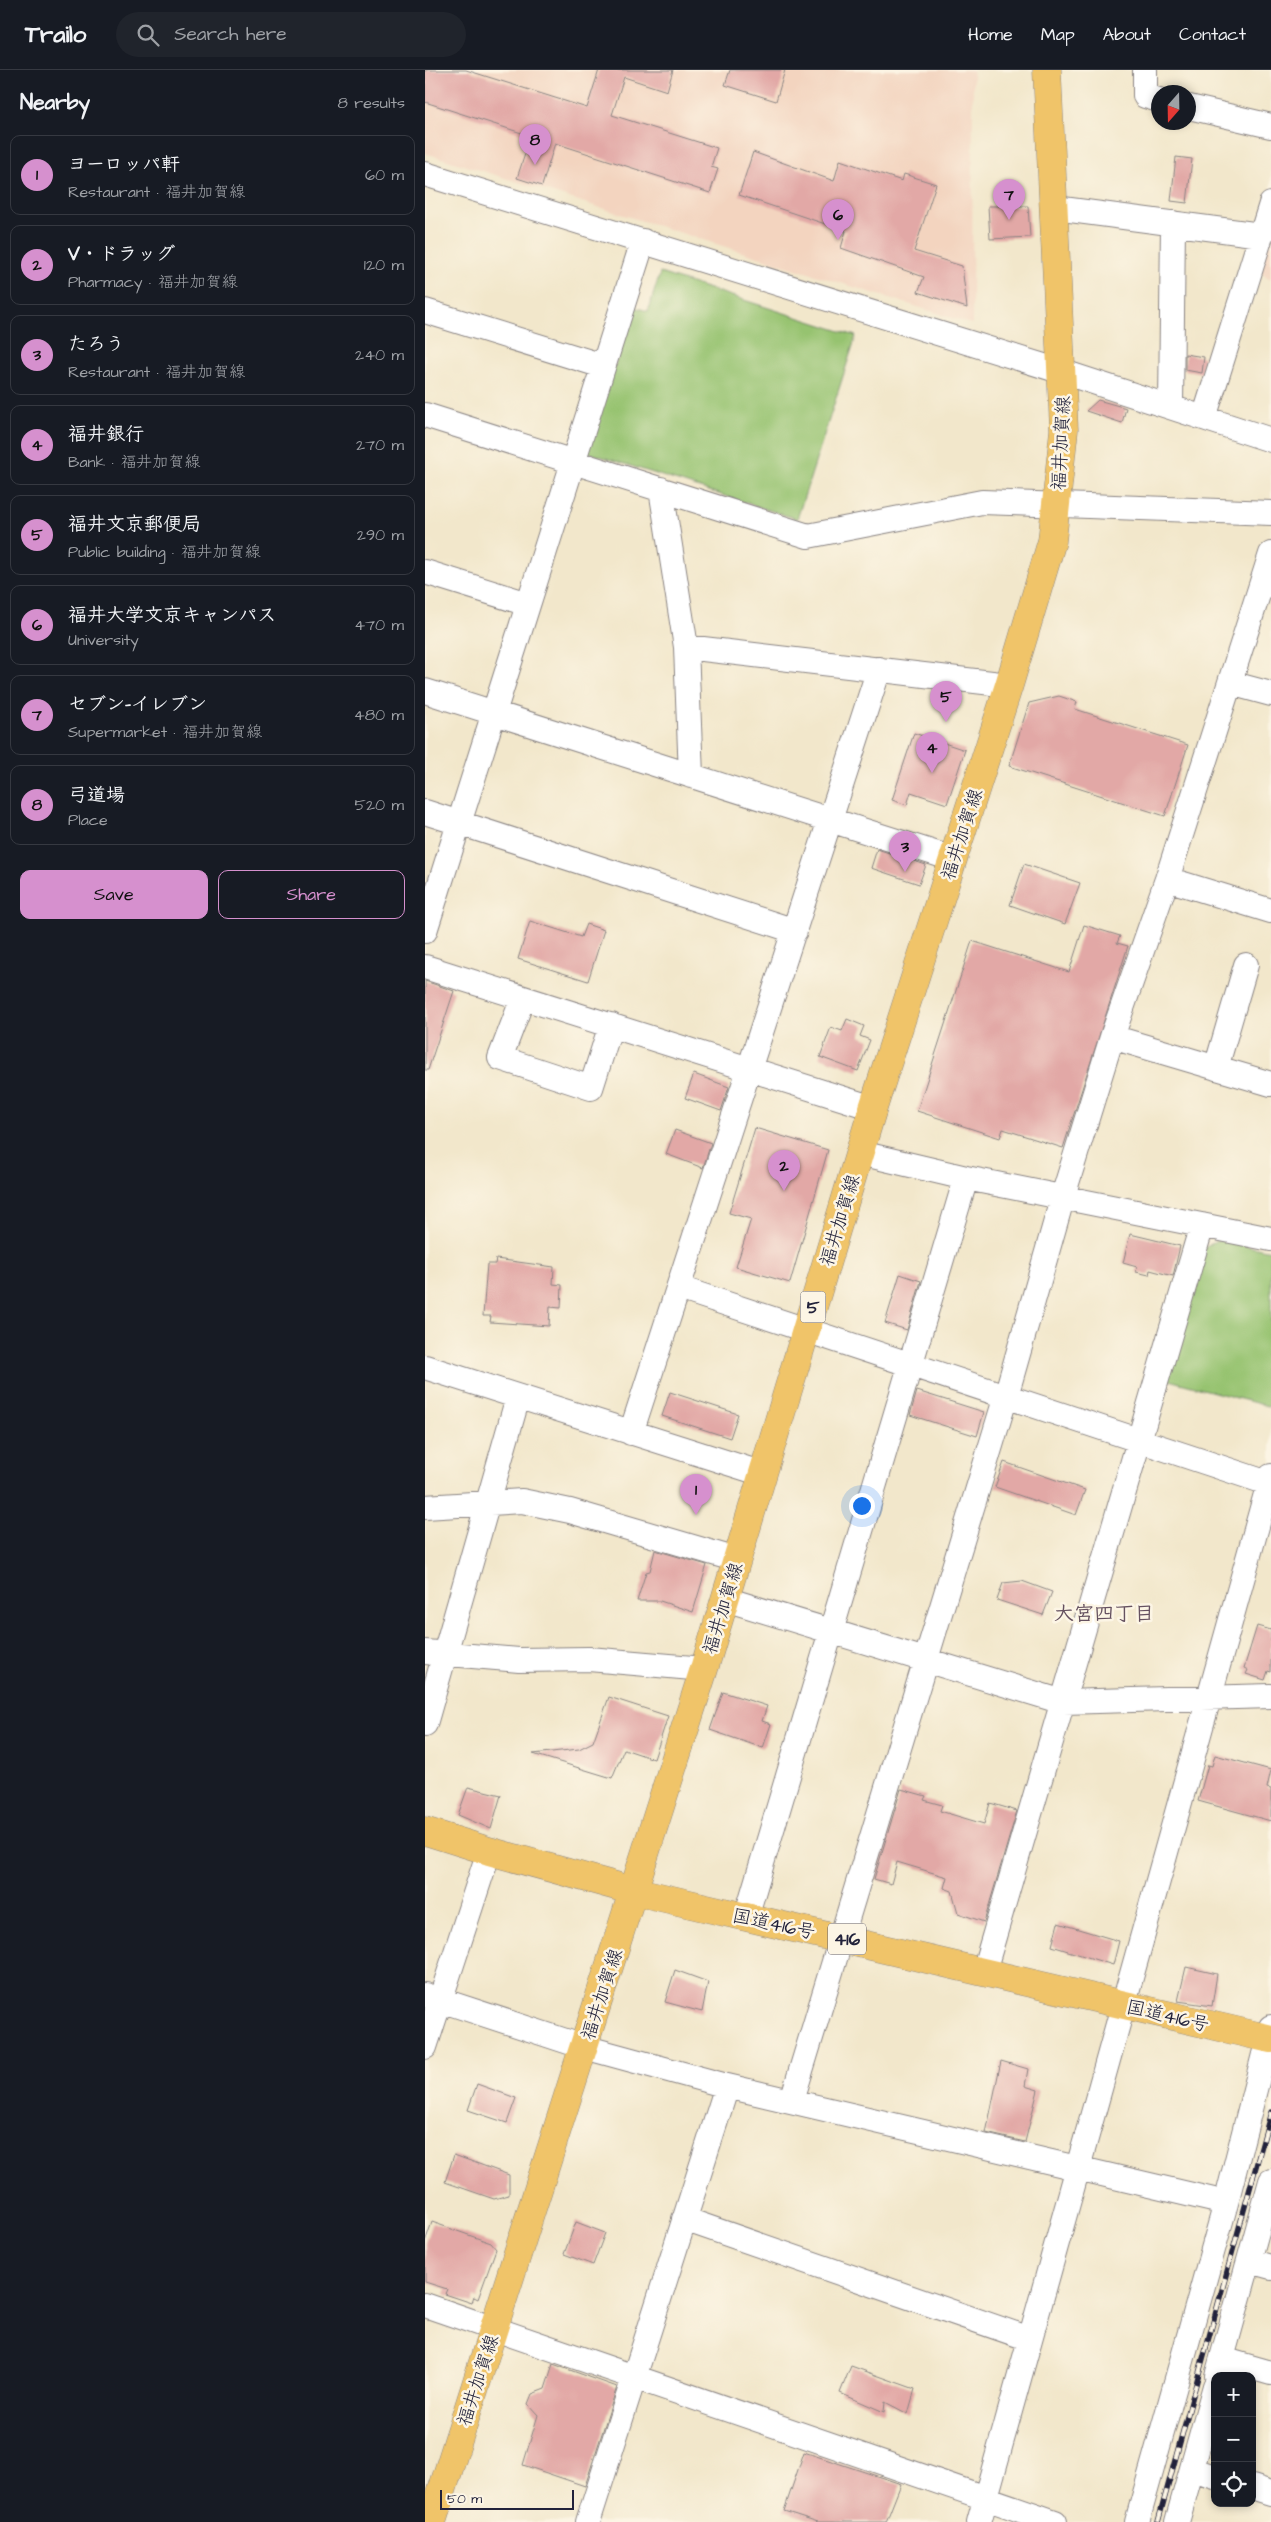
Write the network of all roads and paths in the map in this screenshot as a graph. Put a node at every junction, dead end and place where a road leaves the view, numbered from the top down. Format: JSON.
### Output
{"nodes":[{"id":1,"x":1047,"y":70,"type":"edge"},
{"id":2,"x":1145,"y":70,"type":"edge"},
{"id":3,"x":1151,"y":98,"type":"edge"},
{"id":4,"x":1196,"y":109,"type":"edge"},
{"id":5,"x":1271,"y":126,"type":"edge"},
{"id":6,"x":425,"y":174,"type":"edge"},
{"id":7,"x":1271,"y":204,"type":"edge"},
{"id":8,"x":1055,"y":208,"type":"junction"},
{"id":9,"x":1173,"y":223,"type":"junction"},
{"id":10,"x":1261,"y":235,"type":"junction"},
{"id":11,"x":643,"y":241,"type":"junction"},
{"id":12,"x":425,"y":311,"type":"edge"},
{"id":13,"x":603,"y":366,"type":"junction"},
{"id":14,"x":1063,"y":372,"type":"junction"},
{"id":15,"x":1171,"y":407,"type":"junction"},
{"id":16,"x":425,"y":415,"type":"edge"},
{"id":17,"x":1203,"y":418,"type":"junction"},
{"id":18,"x":1271,"y":440,"type":"edge"},
{"id":19,"x":573,"y":461,"type":"junction"},
{"id":20,"x":661,"y":489,"type":"junction"},
{"id":21,"x":1057,"y":506,"type":"junction"},
{"id":22,"x":1271,"y":513,"type":"edge"},
{"id":23,"x":1271,"y":554,"type":"edge"},
{"id":24,"x":425,"y":572,"type":"edge"},
{"id":25,"x":528,"y":604,"type":"junction"},
{"id":26,"x":1264,"y":604,"type":"edge"},
{"id":27,"x":687,"y":647,"type":"junction"},
{"id":28,"x":879,"y":669,"type":"junction"},
{"id":29,"x":1229,"y":683,"type":"junction"},
{"id":30,"x":1009,"y":685,"type":"junction"},
{"id":31,"x":425,"y":691,"type":"edge"},
{"id":32,"x":1271,"y":694,"type":"edge"},
{"id":33,"x":494,"y":712,"type":"junction"},
{"id":34,"x":691,"y":776,"type":"junction"},
{"id":35,"x":425,"y":812,"type":"edge"},
{"id":36,"x":831,"y":819,"type":"junction"},
{"id":37,"x":459,"y":822,"type":"junction"},
{"id":38,"x":953,"y":859,"type":"junction"},
{"id":39,"x":1167,"y":879,"type":"junction"},
{"id":40,"x":1271,"y":911,"type":"edge"},
{"id":41,"x":425,"y":931,"type":"edge"},
{"id":42,"x":795,"y":931,"type":"junction"},
{"id":43,"x":1246,"y":965,"type":"dead end"},
{"id":44,"x":425,"y":967,"type":"edge"},
{"id":45,"x":523,"y":998,"type":"junction"},
{"id":46,"x":611,"y":1025,"type":"junction"},
{"id":47,"x":1112,"y":1038,"type":"junction"},
{"id":48,"x":750,"y":1068,"type":"junction"},
{"id":49,"x":1215,"y":1068,"type":"junction"},
{"id":50,"x":1271,"y":1084,"type":"edge"},
{"id":51,"x":873,"y":1108,"type":"junction"},
{"id":52,"x":860,"y":1152,"type":"junction"},
{"id":53,"x":966,"y":1178,"type":"junction"},
{"id":54,"x":1063,"y":1196,"type":"junction"},
{"id":55,"x":1202,"y":1225,"type":"junction"},
{"id":56,"x":1271,"y":1239,"type":"edge"},
{"id":57,"x":679,"y":1288,"type":"junction"},
{"id":58,"x":806,"y":1330,"type":"junction"},
{"id":59,"x":912,"y":1366,"type":"junction"},
{"id":60,"x":425,"y":1368,"type":"edge"},
{"id":61,"x":1006,"y":1396,"type":"junction"},
{"id":62,"x":518,"y":1397,"type":"junction"},
{"id":63,"x":631,"y":1433,"type":"junction"},
{"id":64,"x":1139,"y":1440,"type":"junction"},
{"id":65,"x":763,"y":1474,"type":"junction"},
{"id":66,"x":1270,"y":1481,"type":"edge"},
{"id":67,"x":489,"y":1503,"type":"junction"},
{"id":68,"x":425,"y":1507,"type":"edge"},
{"id":69,"x":737,"y":1560,"type":"junction"},
{"id":70,"x":725,"y":1599,"type":"junction"},
{"id":71,"x":832,"y":1632,"type":"junction"},
{"id":72,"x":435,"y":1653,"type":"edge"},
{"id":73,"x":925,"y":1660,"type":"junction"},
{"id":74,"x":704,"y":1669,"type":"junction"},
{"id":75,"x":1271,"y":1696,"type":"edge"},
{"id":76,"x":1210,"y":1697,"type":"junction"},
{"id":77,"x":1063,"y":1702,"type":"junction"},
{"id":78,"x":425,"y":1724,"type":"edge"},
{"id":79,"x":425,"y":1831,"type":"edge"},
{"id":80,"x":489,"y":1851,"type":"junction"},
{"id":81,"x":634,"y":1891,"type":"junction"},
{"id":82,"x":746,"y":1917,"type":"junction"},
{"id":83,"x":840,"y":1938,"type":"junction"},
{"id":84,"x":984,"y":1972,"type":"junction"},
{"id":85,"x":432,"y":1997,"type":"edge"},
{"id":86,"x":1123,"y":2004,"type":"junction"},
{"id":87,"x":1270,"y":2034,"type":"edge"},
{"id":88,"x":425,"y":2047,"type":"edge"},
{"id":89,"x":584,"y":2047,"type":"junction"},
{"id":90,"x":727,"y":2086,"type":"junction"},
{"id":91,"x":792,"y":2100,"type":"junction"},
{"id":92,"x":1078,"y":2167,"type":"junction"},
{"id":93,"x":1271,"y":2180,"type":"edge"},
{"id":94,"x":1226,"y":2203,"type":"junction"},
{"id":95,"x":684,"y":2219,"type":"junction"},
{"id":96,"x":1260,"y":2264,"type":"edge"},
{"id":97,"x":425,"y":2305,"type":"edge"},
{"id":98,"x":493,"y":2328,"type":"junction"},
{"id":99,"x":1030,"y":2338,"type":"junction"},
{"id":100,"x":1220,"y":2367,"type":"edge"},
{"id":101,"x":1271,"y":2373,"type":"edge"},
{"id":102,"x":635,"y":2376,"type":"junction"},
{"id":103,"x":1211,"y":2400,"type":"edge"},
{"id":104,"x":1191,"y":2470,"type":"junction"},
{"id":105,"x":1211,"y":2476,"type":"edge"},
{"id":106,"x":1256,"y":2489,"type":"edge"},
{"id":107,"x":1271,"y":2493,"type":"edge"},
{"id":108,"x":986,"y":2499,"type":"junction"},
{"id":109,"x":432,"y":2522,"type":"edge"},
{"id":110,"x":588,"y":2522,"type":"edge"},
{"id":111,"x":979,"y":2522,"type":"edge"},
{"id":112,"x":1055,"y":2522,"type":"edge"},
{"id":113,"x":1137,"y":2522,"type":"edge"},
{"id":114,"x":1177,"y":2522,"type":"edge"}],
"edges":[{"from":1,"to":8,"type":"main road","name":"福井加賀線","number":"5"},
{"from":2,"to":3,"type":"street"},
{"from":4,"to":5,"type":"street"},
{"from":6,"to":11,"type":"street"},
{"from":7,"to":10,"type":"street"},
{"from":8,"to":9,"type":"street"},
{"from":8,"to":14,"type":"main road","name":"福井加賀線","number":"5"},
{"from":9,"to":10,"type":"street"},
{"from":9,"to":15,"type":"street"},
{"from":10,"to":17,"type":"street"},
{"from":11,"to":13,"type":"street"},
{"from":11,"to":14,"type":"street"},
{"from":12,"to":13,"type":"street"},
{"from":13,"to":19,"type":"street"},
{"from":14,"to":15,"type":"street"},
{"from":14,"to":21,"type":"main road","name":"福井加賀線","number":"5"},
{"from":15,"to":17,"type":"street"},
{"from":16,"to":19,"type":"street"},
{"from":17,"to":18,"type":"street"},
{"from":19,"to":20,"type":"street"},
{"from":19,"to":25,"type":"street"},
{"from":20,"to":21,"type":"street"},
{"from":20,"to":27,"type":"street"},
{"from":21,"to":22,"type":"street"},
{"from":21,"to":30,"type":"main road","name":"福井加賀線","number":"5"},
{"from":23,"to":26,"type":"street"},
{"from":24,"to":25,"type":"street"},
{"from":25,"to":33,"type":"street"},
{"from":26,"to":29,"type":"street"},
{"from":27,"to":28,"type":"street"},
{"from":27,"to":34,"type":"street"},
{"from":28,"to":30,"type":"street"},
{"from":28,"to":36,"type":"street"},
{"from":29,"to":32,"type":"street"},
{"from":29,"to":39,"type":"street"},
{"from":30,"to":38,"type":"main road","name":"福井加賀線","number":"5"},
{"from":31,"to":33,"type":"street"},
{"from":33,"to":34,"type":"street"},
{"from":33,"to":37,"type":"street"},
{"from":34,"to":36,"type":"street"},
{"from":35,"to":37,"type":"street"},
{"from":36,"to":38,"type":"street"},
{"from":36,"to":42,"type":"street"},
{"from":37,"to":41,"type":"street"},
{"from":37,"to":42,"type":"street"},
{"from":38,"to":51,"type":"main road","name":"福井加賀線","number":"5"},
{"from":39,"to":40,"type":"street"},
{"from":39,"to":47,"type":"street"},
{"from":42,"to":48,"type":"street"},
{"from":43,"to":49,"type":"street"},
{"from":44,"to":45,"type":"street"},
{"from":45,"to":46,"type":"street"},
{"from":45,"to":46,"type":"street"},
{"from":46,"to":48,"type":"street"},
{"from":47,"to":49,"type":"street"},
{"from":47,"to":54,"type":"street"},
{"from":48,"to":51,"type":"street"},
{"from":48,"to":57,"type":"street"},
{"from":49,"to":50,"type":"street"},
{"from":51,"to":52,"type":"main road","name":"福井加賀線","number":"5"},
{"from":52,"to":53,"type":"street"},
{"from":52,"to":58,"type":"main road","name":"福井加賀線","number":"5"},
{"from":53,"to":54,"type":"street"},
{"from":53,"to":59,"type":"street"},
{"from":54,"to":55,"type":"street"},
{"from":54,"to":61,"type":"street"},
{"from":55,"to":56,"type":"street"},
{"from":55,"to":64,"type":"street"},
{"from":57,"to":58,"type":"street"},
{"from":57,"to":63,"type":"street"},
{"from":58,"to":59,"type":"street"},
{"from":58,"to":65,"type":"main road","name":"福井加賀線","number":"5"},
{"from":59,"to":61,"type":"street"},
{"from":59,"to":71,"type":"street"},
{"from":60,"to":62,"type":"street"},
{"from":61,"to":64,"type":"street"},
{"from":61,"to":73,"type":"street"},
{"from":62,"to":63,"type":"street"},
{"from":62,"to":67,"type":"street"},
{"from":63,"to":65,"type":"street"},
{"from":64,"to":66,"type":"street"},
{"from":64,"to":77,"type":"street"},
{"from":65,"to":69,"type":"main road","name":"福井加賀線","number":"5"},
{"from":66,"to":76,"type":"street"},
{"from":67,"to":68,"type":"street"},
{"from":67,"to":69,"type":"street"},
{"from":67,"to":72,"type":"street"},
{"from":69,"to":70,"type":"main road","name":"福井加賀線","number":"5"},
{"from":70,"to":71,"type":"street"},
{"from":70,"to":74,"type":"main road","name":"福井加賀線","number":"5"},
{"from":71,"to":73,"type":"street"},
{"from":71,"to":82,"type":"street"},
{"from":72,"to":74,"type":"street"},
{"from":72,"to":78,"type":"street"},
{"from":73,"to":77,"type":"street"},
{"from":73,"to":83,"type":"street"},
{"from":74,"to":81,"type":"main road","name":"福井加賀線","number":"5"},
{"from":75,"to":76,"type":"street"},
{"from":76,"to":77,"type":"street"},
{"from":76,"to":86,"type":"street"},
{"from":77,"to":84,"type":"street"},
{"from":79,"to":80,"type":"main road","name":"国道416号","number":"416"},
{"from":80,"to":81,"type":"main road","name":"国道416号","number":"416"},
{"from":80,"to":85,"type":"street"},
{"from":81,"to":82,"type":"main road","name":"国道416号","number":"416"},
{"from":81,"to":89,"type":"main road","name":"福井加賀線","number":"5"},
{"from":82,"to":83,"type":"main road","name":"国道416号","number":"416"},
{"from":83,"to":84,"type":"main road","name":"国道416号","number":"416"},
{"from":83,"to":91,"type":"street"},
{"from":84,"to":86,"type":"main road","name":"国道416号","number":"416"},
{"from":85,"to":88,"type":"street"},
{"from":85,"to":89,"type":"street"},
{"from":86,"to":87,"type":"main road","name":"国道416号","number":"416"},
{"from":86,"to":92,"type":"street"},
{"from":87,"to":94,"type":"street"},
{"from":89,"to":90,"type":"street"},
{"from":89,"to":98,"type":"main road","name":"福井加賀線","number":"5"},
{"from":90,"to":91,"type":"street"},
{"from":90,"to":95,"type":"street"},
{"from":91,"to":92,"type":"street"},
{"from":92,"to":94,"type":"street"},
{"from":92,"to":99,"type":"street"},
{"from":93,"to":96,"type":"street"},
{"from":94,"to":113,"type":"street"},
{"from":95,"to":99,"type":"street"},
{"from":95,"to":102,"type":"street"},
{"from":96,"to":100,"type":"street"},
{"from":97,"to":98,"type":"street"},
{"from":98,"to":102,"type":"street"},
{"from":98,"to":109,"type":"main road","name":"福井加賀線","number":"5"},
{"from":99,"to":108,"type":"street"},
{"from":100,"to":101,"type":"street"},
{"from":102,"to":108,"type":"street"},
{"from":102,"to":110,"type":"street"},
{"from":103,"to":104,"type":"street"},
{"from":104,"to":105,"type":"street"},
{"from":104,"to":114,"type":"street"},
{"from":106,"to":107,"type":"street"},
{"from":108,"to":111,"type":"street"},
{"from":108,"to":112,"type":"street"}]}
